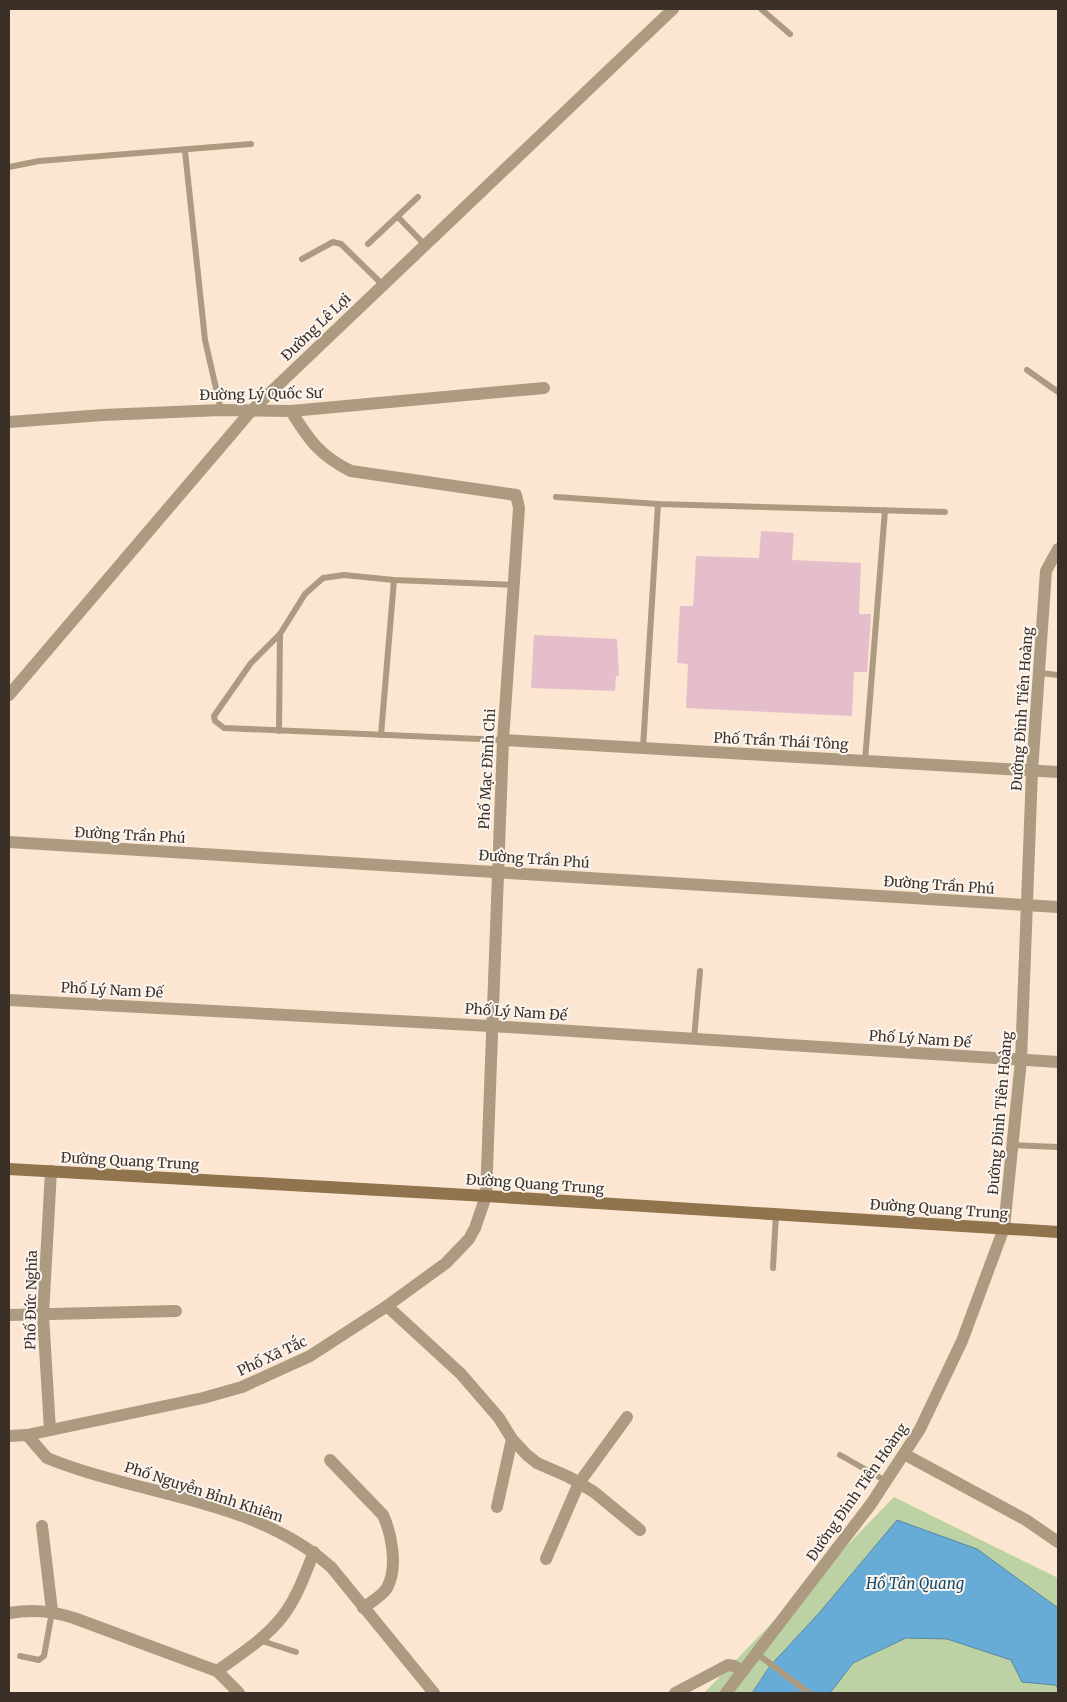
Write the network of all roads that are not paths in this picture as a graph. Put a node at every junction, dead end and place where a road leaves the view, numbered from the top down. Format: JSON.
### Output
{"nodes":[{"id":1,"x":673,"y":9,"type":"edge"},
{"id":2,"x":761,"y":9,"type":"edge"},
{"id":3,"x":790,"y":34,"type":"dead end"},
{"id":4,"x":250,"y":144,"type":"dead end"},
{"id":5,"x":185,"y":150,"type":"junction"},
{"id":6,"x":9,"y":167,"type":"edge"},
{"id":7,"x":418,"y":198,"type":"dead end"},
{"id":8,"x":398,"y":217,"type":"junction"},
{"id":9,"x":368,"y":244,"type":"dead end"},
{"id":10,"x":425,"y":245,"type":"junction"},
{"id":11,"x":302,"y":259,"type":"dead end"},
{"id":12,"x":383,"y":285,"type":"junction"},
{"id":13,"x":1027,"y":370,"type":"dead end"},
{"id":14,"x":544,"y":388,"type":"dead end"},
{"id":15,"x":1058,"y":392,"type":"edge"},
{"id":16,"x":220,"y":410,"type":"junction"},
{"id":17,"x":252,"y":410,"type":"junction"},
{"id":18,"x":291,"y":411,"type":"junction"},
{"id":19,"x":9,"y":422,"type":"edge"},
{"id":20,"x":556,"y":496,"type":"dead end"},
{"id":21,"x":658,"y":504,"type":"junction"},
{"id":22,"x":885,"y":510,"type":"junction"},
{"id":23,"x":945,"y":512,"type":"dead end"},
{"id":24,"x":1058,"y":549,"type":"edge"},
{"id":25,"x":394,"y":580,"type":"junction"},
{"id":26,"x":515,"y":585,"type":"junction"},
{"id":27,"x":280,"y":634,"type":"junction"},
{"id":28,"x":1039,"y":673,"type":"junction"},
{"id":29,"x":1058,"y":674,"type":"edge"},
{"id":30,"x":9,"y":695,"type":"edge"},
{"id":31,"x":279,"y":731,"type":"junction"},
{"id":32,"x":381,"y":735,"type":"junction"},
{"id":33,"x":503,"y":740,"type":"junction"},
{"id":34,"x":643,"y":748,"type":"junction"},
{"id":35,"x":865,"y":761,"type":"junction"},
{"id":36,"x":1032,"y":771,"type":"junction"},
{"id":37,"x":1058,"y":772,"type":"edge"},
{"id":38,"x":9,"y":842,"type":"edge"},
{"id":39,"x":497,"y":872,"type":"junction"},
{"id":40,"x":1027,"y":905,"type":"junction"},
{"id":41,"x":1058,"y":907,"type":"edge"},
{"id":42,"x":700,"y":971,"type":"dead end"},
{"id":43,"x":9,"y":1000,"type":"edge"},
{"id":44,"x":491,"y":1026,"type":"junction"},
{"id":45,"x":694,"y":1039,"type":"junction"},
{"id":46,"x":1021,"y":1060,"type":"junction"},
{"id":47,"x":1058,"y":1062,"type":"edge"},
{"id":48,"x":1013,"y":1145,"type":"junction"},
{"id":49,"x":1058,"y":1146,"type":"edge"},
{"id":50,"x":9,"y":1169,"type":"edge"},
{"id":51,"x":51,"y":1171,"type":"junction"},
{"id":52,"x":486,"y":1196,"type":"junction"},
{"id":53,"x":776,"y":1214,"type":"junction"},
{"id":54,"x":1004,"y":1228,"type":"junction"},
{"id":55,"x":1058,"y":1232,"type":"edge"},
{"id":56,"x":773,"y":1268,"type":"dead end"},
{"id":57,"x":387,"y":1306,"type":"junction"},
{"id":58,"x":176,"y":1311,"type":"dead end"},
{"id":59,"x":9,"y":1315,"type":"edge"},
{"id":60,"x":43,"y":1315,"type":"junction"},
{"id":61,"x":627,"y":1417,"type":"dead end"},
{"id":62,"x":50,"y":1430,"type":"junction"},
{"id":63,"x":27,"y":1435,"type":"junction"},
{"id":64,"x":9,"y":1436,"type":"edge"},
{"id":65,"x":512,"y":1439,"type":"junction"},
{"id":66,"x":904,"y":1454,"type":"junction"},
{"id":67,"x":840,"y":1455,"type":"dead end"},
{"id":68,"x":330,"y":1460,"type":"dead end"},
{"id":69,"x":886,"y":1481,"type":"junction"},
{"id":70,"x":579,"y":1483,"type":"junction"},
{"id":71,"x":497,"y":1508,"type":"dead end"},
{"id":72,"x":42,"y":1526,"type":"dead end"},
{"id":73,"x":640,"y":1530,"type":"dead end"},
{"id":74,"x":1058,"y":1542,"type":"edge"},
{"id":75,"x":314,"y":1552,"type":"junction"},
{"id":76,"x":546,"y":1559,"type":"dead end"},
{"id":77,"x":363,"y":1608,"type":"junction"},
{"id":78,"x":52,"y":1612,"type":"junction"},
{"id":79,"x":9,"y":1613,"type":"edge"},
{"id":80,"x":259,"y":1640,"type":"junction"},
{"id":81,"x":296,"y":1652,"type":"dead end"},
{"id":82,"x":756,"y":1653,"type":"junction"},
{"id":83,"x":20,"y":1656,"type":"dead end"},
{"id":84,"x":743,"y":1671,"type":"junction"},
{"id":85,"x":217,"y":1672,"type":"junction"},
{"id":86,"x":239,"y":1693,"type":"edge"},
{"id":87,"x":434,"y":1693,"type":"edge"},
{"id":88,"x":675,"y":1693,"type":"edge"},
{"id":89,"x":726,"y":1693,"type":"edge"},
{"id":90,"x":809,"y":1693,"type":"edge"}],
"edges":[{"from":1,"to":10,"type":"street","name":"Đường Lê Lợi"},
{"from":2,"to":3,"type":"lane"},
{"from":4,"to":5,"type":"lane"},
{"from":5,"to":6,"type":"lane"},
{"from":5,"to":16,"type":"lane"},
{"from":7,"to":8,"type":"lane"},
{"from":8,"to":9,"type":"lane"},
{"from":8,"to":10,"type":"lane"},
{"from":10,"to":12,"type":"street","name":"Đường Lê Lợi"},
{"from":11,"to":12,"type":"lane"},
{"from":12,"to":17,"type":"street","name":"Đường Lê Lợi"},
{"from":13,"to":15,"type":"lane"},
{"from":14,"to":18,"type":"street","name":"Đường Lý Quốc Sư"},
{"from":16,"to":17,"type":"street","name":"Đường Lý Quốc Sư"},
{"from":16,"to":19,"type":"street","name":"Đường Lý Quốc Sư"},
{"from":17,"to":18,"type":"street","name":"Đường Lý Quốc Sư"},
{"from":17,"to":30,"type":"street","name":"Đường Lê Lợi"},
{"from":18,"to":26,"type":"street","name":"Phố Mạc Đĩnh Chi"},
{"from":20,"to":21,"type":"lane"},
{"from":21,"to":22,"type":"lane"},
{"from":21,"to":34,"type":"lane"},
{"from":22,"to":23,"type":"lane"},
{"from":22,"to":35,"type":"lane"},
{"from":24,"to":28,"type":"street","name":"Đường Đinh Tiên Hoàng"},
{"from":25,"to":26,"type":"lane"},
{"from":25,"to":27,"type":"lane"},
{"from":25,"to":32,"type":"lane"},
{"from":26,"to":33,"type":"street","name":"Phố Mạc Đĩnh Chi"},
{"from":27,"to":31,"type":"lane"},
{"from":27,"to":31,"type":"lane"},
{"from":28,"to":29,"type":"lane"},
{"from":28,"to":36,"type":"street","name":"Đường Đinh Tiên Hoàng"},
{"from":31,"to":32,"type":"lane"},
{"from":32,"to":33,"type":"lane"},
{"from":33,"to":34,"type":"street","name":"Phố Trần Thái Tông"},
{"from":33,"to":39,"type":"street","name":"Phố Mạc Đĩnh Chi"},
{"from":34,"to":35,"type":"street","name":"Phố Trần Thái Tông"},
{"from":35,"to":36,"type":"street","name":"Phố Trần Thái Tông"},
{"from":36,"to":37,"type":"street","name":"Phố Trần Thái Tông"},
{"from":36,"to":40,"type":"street","name":"Đường Đinh Tiên Hoàng"},
{"from":38,"to":39,"type":"street","name":"Đường Trần Phú"},
{"from":39,"to":40,"type":"street","name":"Đường Trần Phú"},
{"from":39,"to":44,"type":"street","name":"Phố Mạc Đĩnh Chi"},
{"from":40,"to":41,"type":"street","name":"Đường Trần Phú"},
{"from":40,"to":46,"type":"street","name":"Đường Đinh Tiên Hoàng"},
{"from":42,"to":45,"type":"lane"},
{"from":43,"to":44,"type":"street","name":"Phố Lý Nam Đế"},
{"from":44,"to":45,"type":"street","name":"Phố Lý Nam Đế"},
{"from":44,"to":52,"type":"street","name":"Phố Mạc Đĩnh Chi"},
{"from":45,"to":46,"type":"street","name":"Phố Lý Nam Đế"},
{"from":46,"to":47,"type":"street","name":"Phố Lý Nam Đế"},
{"from":46,"to":48,"type":"street","name":"Đường Đinh Tiên Hoàng"},
{"from":48,"to":49,"type":"lane"},
{"from":48,"to":54,"type":"street","name":"Đường Đinh Tiên Hoàng"},
{"from":50,"to":51,"type":"main road","name":"Đường Quang Trung"},
{"from":51,"to":52,"type":"main road","name":"Đường Quang Trung"},
{"from":51,"to":60,"type":"street","name":"Phố Đức Nghĩa"},
{"from":52,"to":53,"type":"main road","name":"Đường Quang Trung"},
{"from":52,"to":57,"type":"street","name":"Phố Xã Tắc"},
{"from":53,"to":54,"type":"main road","name":"Đường Quang Trung"},
{"from":53,"to":56,"type":"lane"},
{"from":54,"to":55,"type":"main road","name":"Đường Quang Trung"},
{"from":54,"to":66,"type":"street","name":"Đường Đinh Tiên Hoàng"},
{"from":57,"to":62,"type":"street","name":"Phố Xã Tắc"},
{"from":57,"to":65,"type":"street"},
{"from":58,"to":60,"type":"street"},
{"from":59,"to":60,"type":"street"},
{"from":60,"to":62,"type":"street","name":"Phố Đức Nghĩa"},
{"from":61,"to":70,"type":"street"},
{"from":62,"to":63,"type":"street","name":"Phố Xã Tắc"},
{"from":63,"to":64,"type":"street","name":"Phố Xã Tắc"},
{"from":63,"to":75,"type":"street","name":"Phố Nguyễn Bỉnh Khiêm"},
{"from":65,"to":70,"type":"street"},
{"from":65,"to":71,"type":"street"},
{"from":66,"to":69,"type":"street","name":"Đường Đinh Tiên Hoàng"},
{"from":66,"to":74,"type":"street"},
{"from":67,"to":69,"type":"lane"},
{"from":68,"to":77,"type":"street"},
{"from":69,"to":82,"type":"street","name":"Đường Đinh Tiên Hoàng"},
{"from":70,"to":73,"type":"street"},
{"from":70,"to":76,"type":"street"},
{"from":72,"to":78,"type":"street"},
{"from":75,"to":77,"type":"street","name":"Phố Nguyễn Bỉnh Khiêm"},
{"from":75,"to":80,"type":"street"},
{"from":77,"to":87,"type":"street","name":"Phố Nguyễn Bỉnh Khiêm"},
{"from":78,"to":79,"type":"street"},
{"from":78,"to":83,"type":"lane"},
{"from":78,"to":85,"type":"street"},
{"from":80,"to":81,"type":"lane"},
{"from":80,"to":85,"type":"street"},
{"from":82,"to":84,"type":"street","name":"Đường Đinh Tiên Hoàng"},
{"from":82,"to":90,"type":"lane"},
{"from":84,"to":88,"type":"street"},
{"from":84,"to":89,"type":"street","name":"Đường Đinh Tiên Hoàng"},
{"from":85,"to":86,"type":"street"}]}
